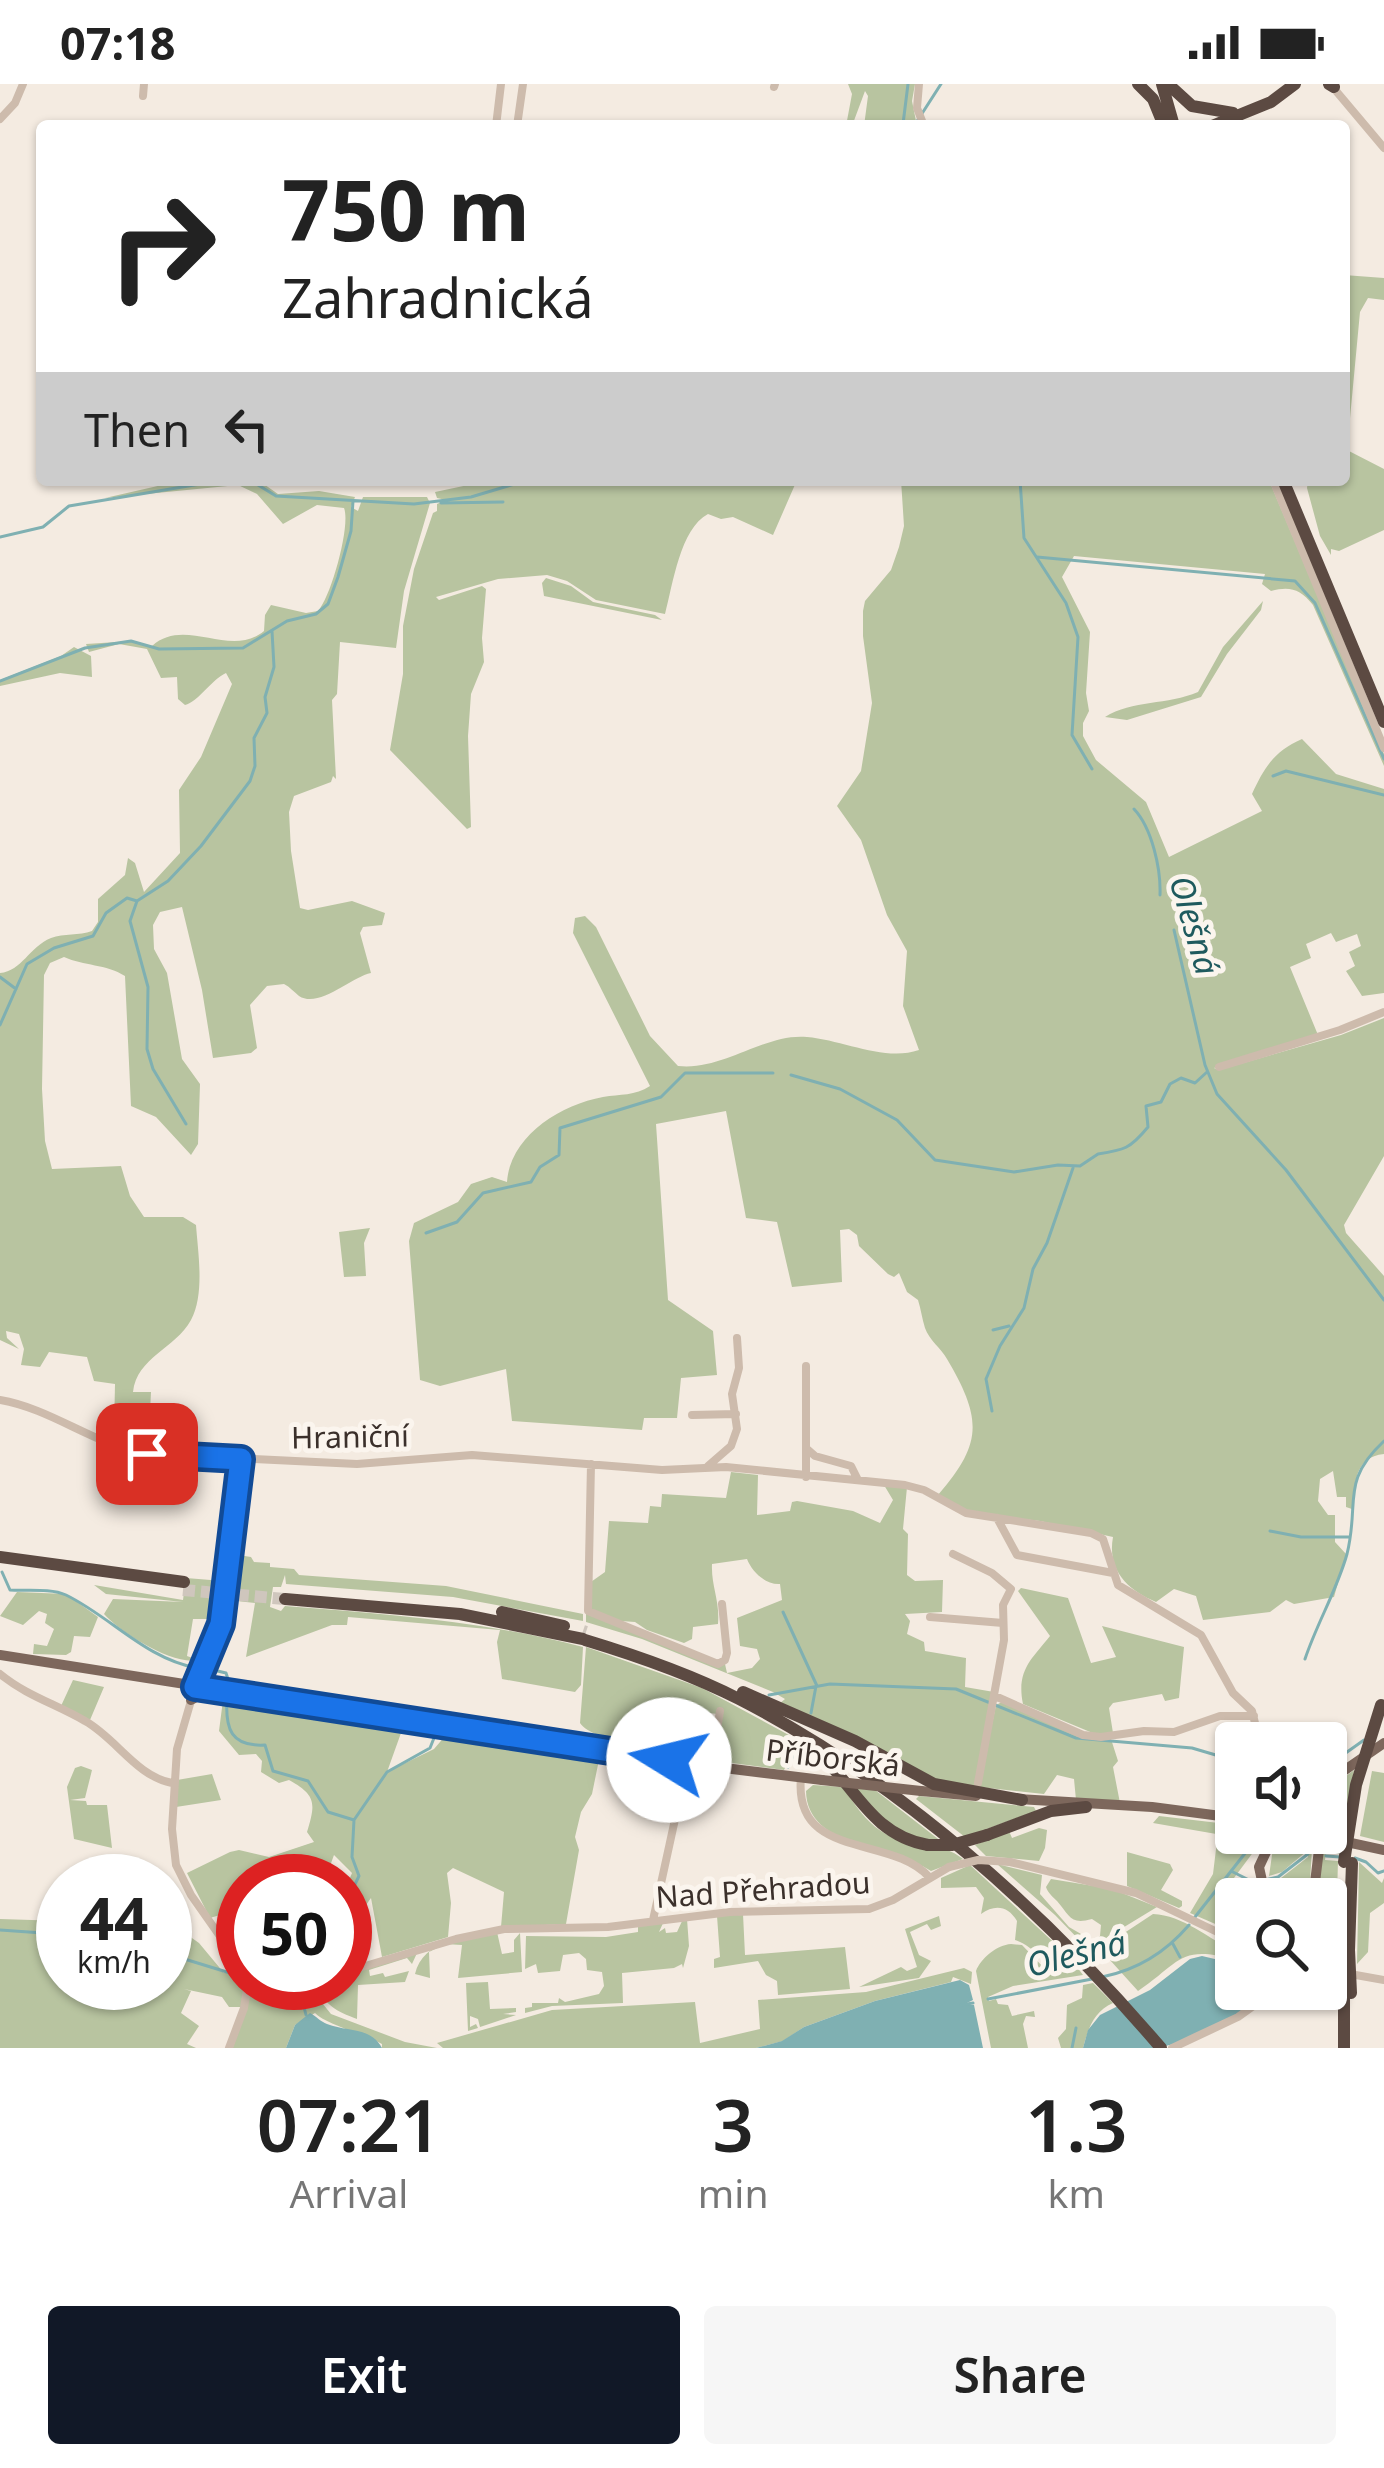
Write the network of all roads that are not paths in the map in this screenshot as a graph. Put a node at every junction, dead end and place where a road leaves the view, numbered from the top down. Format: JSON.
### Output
{"nodes":[{"id":1,"x":23,"y":84,"type":"edge"},
{"id":2,"x":144,"y":84,"type":"edge"},
{"id":3,"x":501,"y":84,"type":"edge"},
{"id":4,"x":524,"y":84,"type":"edge"},
{"id":5,"x":919,"y":84,"type":"edge"},
{"id":6,"x":1138,"y":84,"type":"edge"},
{"id":7,"x":1162,"y":84,"type":"edge"},
{"id":8,"x":1295,"y":84,"type":"edge"},
{"id":9,"x":1331,"y":85,"type":"edge"},
{"id":10,"x":143,"y":96,"type":"dead end"},
{"id":11,"x":1240,"y":112,"type":"junction"},
{"id":12,"x":0,"y":119,"type":"edge"},
{"id":13,"x":497,"y":120,"type":"edge"},
{"id":14,"x":518,"y":120,"type":"edge"},
{"id":15,"x":921,"y":120,"type":"edge"},
{"id":16,"x":1165,"y":120,"type":"edge"},
{"id":17,"x":1167,"y":120,"type":"edge"},
{"id":18,"x":1224,"y":120,"type":"edge"},
{"id":19,"x":1384,"y":148,"type":"edge"},
{"id":20,"x":1275,"y":486,"type":"edge"},
{"id":21,"x":1289,"y":486,"type":"edge"},
{"id":22,"x":1290,"y":486,"type":"edge"},
{"id":23,"x":1384,"y":702,"type":"edge"},
{"id":24,"x":1384,"y":722,"type":"edge"},
{"id":25,"x":1384,"y":748,"type":"edge"},
{"id":26,"x":1384,"y":1012,"type":"edge"},
{"id":27,"x":1219,"y":1067,"type":"dead end"},
{"id":28,"x":737,"y":1338,"type":"dead end"},
{"id":29,"x":806,"y":1366,"type":"dead end"},
{"id":30,"x":0,"y":1400,"type":"edge"},
{"id":31,"x":736,"y":1414,"type":"junction"},
{"id":32,"x":692,"y":1415,"type":"dead end"},
{"id":33,"x":807,"y":1450,"type":"junction"},
{"id":34,"x":241,"y":1459,"type":"junction"},
{"id":35,"x":591,"y":1464,"type":"junction"},
{"id":36,"x":708,"y":1466,"type":"junction"},
{"id":37,"x":806,"y":1477,"type":"junction"},
{"id":38,"x":858,"y":1480,"type":"junction"},
{"id":39,"x":996,"y":1517,"type":"junction"},
{"id":40,"x":953,"y":1555,"type":"dead end"},
{"id":41,"x":0,"y":1560,"type":"edge"},
{"id":42,"x":1113,"y":1573,"type":"junction"},
{"id":43,"x":183,"y":1586,"type":"tunnel mouth"},
{"id":44,"x":285,"y":1595,"type":"tunnel mouth"},
{"id":45,"x":722,"y":1604,"type":"dead end"},
{"id":46,"x":930,"y":1617,"type":"dead end"},
{"id":47,"x":1003,"y":1623,"type":"junction"},
{"id":48,"x":584,"y":1635,"type":"junction"},
{"id":49,"x":1,"y":1655,"type":"edge"},
{"id":50,"x":0,"y":1673,"type":"edge"},
{"id":51,"x":731,"y":1687,"type":"junction"},
{"id":52,"x":193,"y":1693,"type":"junction"},
{"id":53,"x":995,"y":1701,"type":"junction"},
{"id":54,"x":1383,"y":1707,"type":"edge"},
{"id":55,"x":720,"y":1712,"type":"dead end"},
{"id":56,"x":764,"y":1712,"type":"junction"},
{"id":57,"x":1254,"y":1716,"type":"junction"},
{"id":58,"x":1255,"y":1722,"type":"edge"},
{"id":59,"x":1384,"y":1743,"type":"edge"},
{"id":60,"x":712,"y":1766,"type":"junction"},
{"id":61,"x":1347,"y":1769,"type":"edge"},
{"id":62,"x":801,"y":1777,"type":"junction"},
{"id":63,"x":172,"y":1783,"type":"junction"},
{"id":64,"x":978,"y":1783,"type":"dead end"},
{"id":65,"x":1022,"y":1799,"type":"junction"},
{"id":66,"x":679,"y":1801,"type":"dead end"},
{"id":67,"x":1086,"y":1807,"type":"junction"},
{"id":68,"x":1215,"y":1816,"type":"edge"},
{"id":69,"x":1215,"y":1818,"type":"edge"},
{"id":70,"x":1347,"y":1840,"type":"edge"},
{"id":71,"x":1384,"y":1848,"type":"edge"},
{"id":72,"x":929,"y":1877,"type":"junction"},
{"id":73,"x":653,"y":1920,"type":"junction"},
{"id":74,"x":216,"y":1929,"type":"edge"},
{"id":75,"x":1215,"y":1930,"type":"edge"},
{"id":76,"x":1077,"y":1951,"type":"junction"},
{"id":77,"x":372,"y":1964,"type":"edge"},
{"id":78,"x":1347,"y":1974,"type":"edge"},
{"id":79,"x":1384,"y":1981,"type":"edge"},
{"id":80,"x":243,"y":2010,"type":"edge"},
{"id":81,"x":1249,"y":2010,"type":"edge"},
{"id":82,"x":229,"y":2048,"type":"edge"},
{"id":83,"x":1161,"y":2048,"type":"edge"},
{"id":84,"x":1172,"y":2048,"type":"edge"},
{"id":85,"x":1348,"y":2048,"type":"edge"}],
"edges":[{"from":1,"to":12,"type":"street"},
{"from":2,"to":10,"type":"street"},
{"from":3,"to":13,"type":"street"},
{"from":4,"to":14,"type":"street"},
{"from":5,"to":15,"type":"street"},
{"from":6,"to":16,"type":"highway"},
{"from":7,"to":11,"type":"highway"},
{"from":7,"to":17,"type":"highway"},
{"from":8,"to":11,"type":"highway"},
{"from":9,"to":19,"type":"street"},
{"from":11,"to":18,"type":"highway"},
{"from":20,"to":25,"type":"street"},
{"from":21,"to":24,"type":"highway"},
{"from":22,"to":23,"type":"highway"},
{"from":26,"to":27,"type":"street"},
{"from":28,"to":31,"type":"street"},
{"from":29,"to":33,"type":"street"},
{"from":30,"to":34,"type":"street","name":"Hraniční"},
{"from":31,"to":32,"type":"street"},
{"from":31,"to":36,"type":"street"},
{"from":33,"to":37,"type":"street"},
{"from":33,"to":38,"type":"street"},
{"from":34,"to":35,"type":"street","name":"Hraniční"},
{"from":34,"to":52,"type":"street"},
{"from":35,"to":36,"type":"street","name":"Hraniční"},
{"from":35,"to":45,"type":"street"},
{"from":36,"to":37,"type":"street","name":"Hraniční"},
{"from":37,"to":38,"type":"street","name":"Hraniční"},
{"from":38,"to":39,"type":"street","name":"Hraniční"},
{"from":39,"to":42,"type":"street"},
{"from":39,"to":42,"type":"street","name":"Hraniční"},
{"from":40,"to":47,"type":"street"},
{"from":41,"to":43,"type":"highway"},
{"from":42,"to":57,"type":"street"},
{"from":44,"to":48,"type":"highway"},
{"from":46,"to":47,"type":"street"},
{"from":47,"to":53,"type":"street"},
{"from":48,"to":51,"type":"highway"},
{"from":48,"to":56,"type":"highway"},
{"from":49,"to":50,"type":"street"},
{"from":49,"to":52,"type":"main road","name":"Příborská"},
{"from":50,"to":63,"type":"street"},
{"from":51,"to":65,"type":"highway"},
{"from":51,"to":76,"type":"highway"},
{"from":52,"to":60,"type":"main road","name":"Příborská"},
{"from":52,"to":63,"type":"street"},
{"from":53,"to":57,"type":"street"},
{"from":53,"to":64,"type":"street"},
{"from":54,"to":85,"type":"highway","bridge":true},
{"from":55,"to":60,"type":"street"},
{"from":56,"to":67,"type":"highway","bridge":true},
{"from":56,"to":76,"type":"highway"},
{"from":57,"to":58,"type":"street"},
{"from":59,"to":61,"type":"main road"},
{"from":60,"to":62,"type":"main road","name":"Příborská"},
{"from":62,"to":65,"type":"main road","name":"Příborská","bridge":true},
{"from":62,"to":72,"type":"street"},
{"from":63,"to":74,"type":"street"},
{"from":65,"to":67,"type":"main road","name":"Příborská"},
{"from":65,"to":68,"type":"main road","name":"Příborská"},
{"from":66,"to":73,"type":"street"},
{"from":67,"to":69,"type":"main road","name":"Příborská"},
{"from":70,"to":71,"type":"main road"},
{"from":72,"to":73,"type":"street","name":"Nad Přehradou"},
{"from":72,"to":75,"type":"street","name":"Nad Přehradou","bridge":true},
{"from":73,"to":77,"type":"street","name":"Nad Přehradou"},
{"from":76,"to":83,"type":"highway"},
{"from":76,"to":84,"type":"highway"},
{"from":78,"to":79,"type":"street"},
{"from":80,"to":82,"type":"street"},
{"from":81,"to":84,"type":"street"}]}
